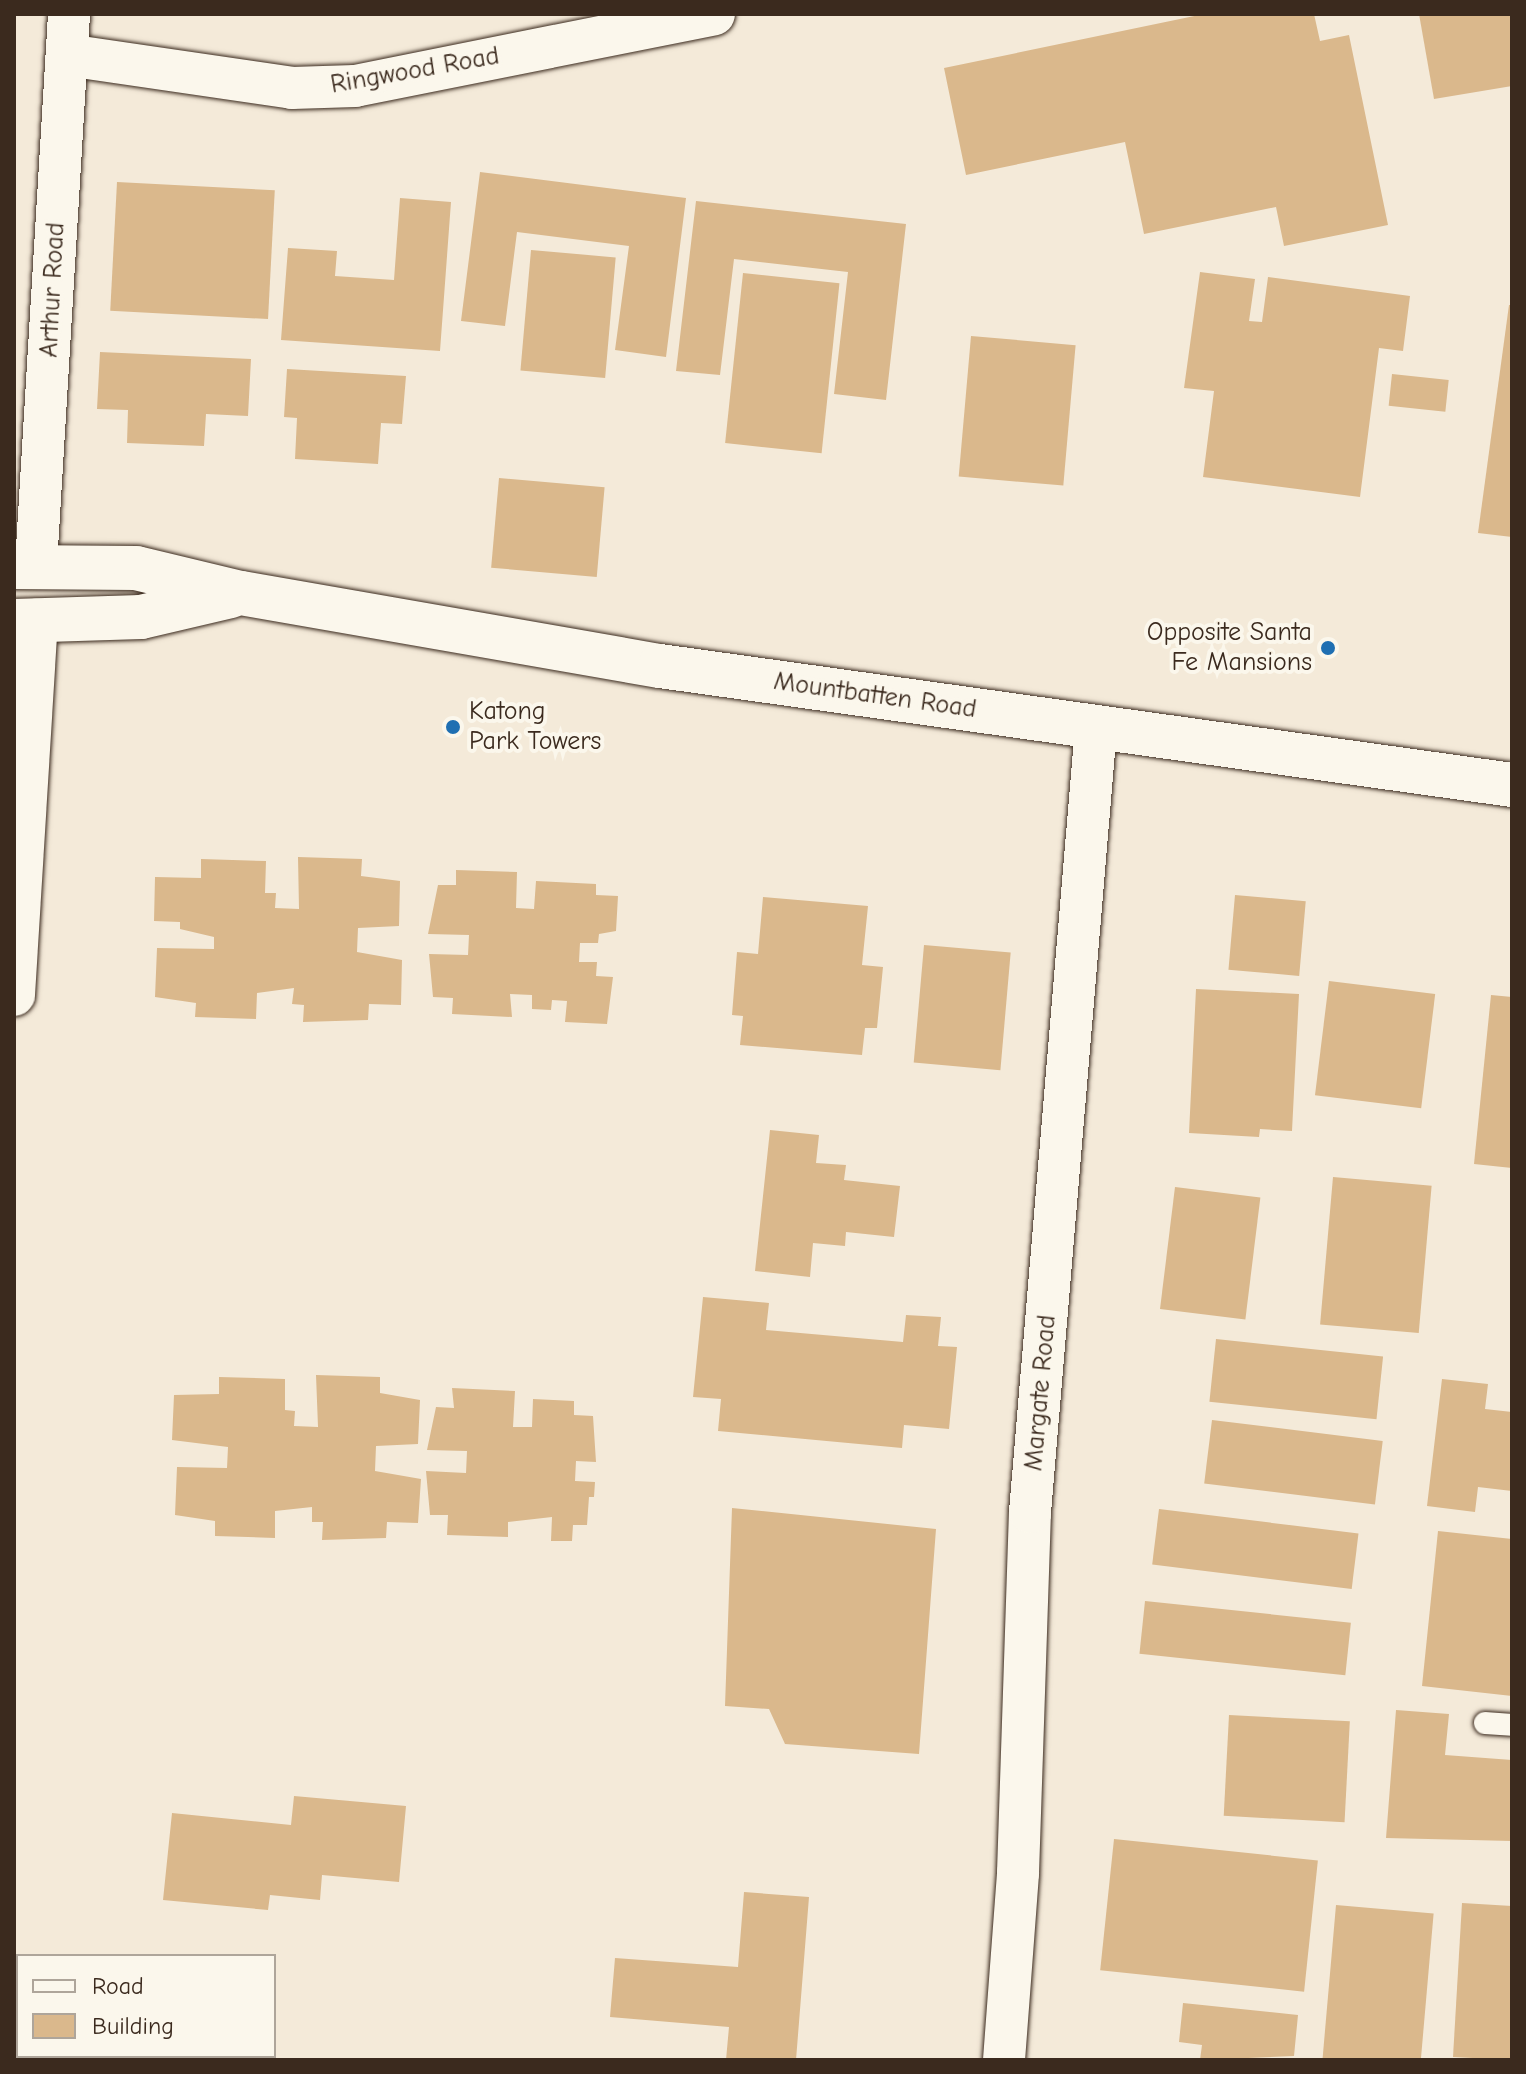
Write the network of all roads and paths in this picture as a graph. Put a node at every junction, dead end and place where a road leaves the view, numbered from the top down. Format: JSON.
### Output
{"nodes":[{"id":1,"x":69,"y":14,"type":"edge"},
{"id":2,"x":714,"y":14,"type":"edge"},
{"id":3,"x":67,"y":55,"type":"junction"},
{"id":4,"x":25,"y":566,"type":"edge"},
{"id":5,"x":241,"y":593,"type":"junction"},
{"id":6,"x":25,"y":620,"type":"edge"},
{"id":7,"x":1096,"y":728,"type":"junction"},
{"id":8,"x":1512,"y":785,"type":"edge"},
{"id":9,"x":14,"y":995,"type":"edge"},
{"id":10,"x":1485,"y":1723,"type":"dead end"},
{"id":11,"x":1512,"y":1725,"type":"edge"},
{"id":12,"x":1004,"y":2060,"type":"edge"}],
"edges":[{"from":1,"to":3,"type":"street","name":"Arthur Road"},
{"from":2,"to":3,"type":"street","name":"Ringwood Road"},
{"from":3,"to":4,"type":"street","name":"Arthur Road"},
{"from":4,"to":5,"type":"main road","name":"Mountbatten Road"},
{"from":5,"to":6,"type":"main road","name":"Mountbatten Road"},
{"from":5,"to":7,"type":"main road","name":"Mountbatten Road"},
{"from":6,"to":9,"type":"street"},
{"from":7,"to":8,"type":"main road","name":"Mountbatten Road"},
{"from":7,"to":12,"type":"street","name":"Margate Road"},
{"from":10,"to":11,"type":"lane"}]}
